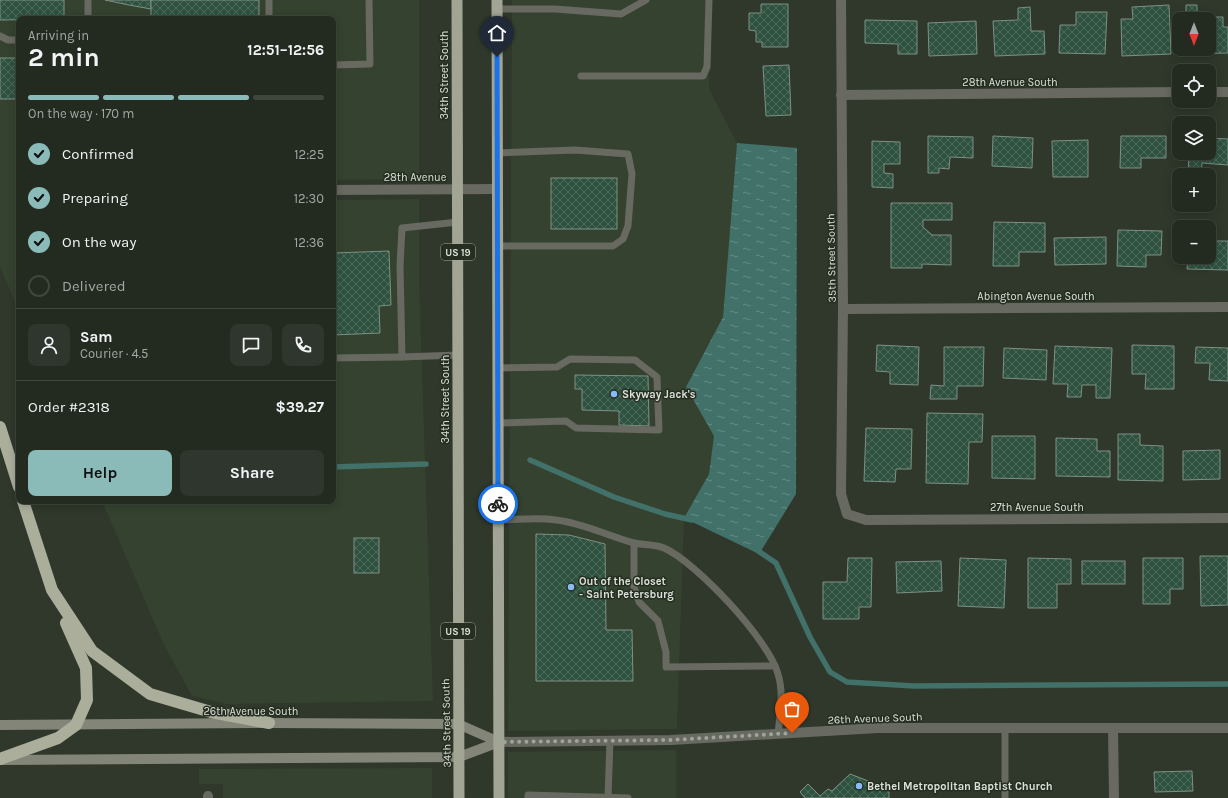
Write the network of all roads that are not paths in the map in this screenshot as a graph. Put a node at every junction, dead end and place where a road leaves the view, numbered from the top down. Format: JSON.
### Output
{"nodes":[{"id":1,"x":88,"y":0,"type":"edge"},
{"id":2,"x":269,"y":0,"type":"edge"},
{"id":3,"x":369,"y":0,"type":"edge"},
{"id":4,"x":457,"y":0,"type":"edge"},
{"id":5,"x":646,"y":0,"type":"edge"},
{"id":6,"x":709,"y":0,"type":"edge"},
{"id":7,"x":841,"y":0,"type":"edge"},
{"id":8,"x":497,"y":4,"type":"edge"},
{"id":9,"x":88,"y":16,"type":"edge"},
{"id":10,"x":270,"y":16,"type":"edge"},
{"id":11,"x":0,"y":36,"type":"edge"},
{"id":12,"x":16,"y":40,"type":"edge"},
{"id":13,"x":336,"y":65,"type":"edge"},
{"id":14,"x":581,"y":76,"type":"dead end"},
{"id":15,"x":1172,"y":92,"type":"edge"},
{"id":16,"x":1216,"y":92,"type":"edge"},
{"id":17,"x":1228,"y":92,"type":"edge"},
{"id":18,"x":841,"y":95,"type":"junction"},
{"id":19,"x":498,"y":153,"type":"junction"},
{"id":20,"x":458,"y":189,"type":"junction"},
{"id":21,"x":498,"y":189,"type":"junction"},
{"id":22,"x":336,"y":190,"type":"edge"},
{"id":23,"x":458,"y":222,"type":"junction"},
{"id":24,"x":498,"y":246,"type":"junction"},
{"id":25,"x":1228,"y":306,"type":"edge"},
{"id":26,"x":843,"y":309,"type":"junction"},
{"id":27,"x":458,"y":354,"type":"junction"},
{"id":28,"x":402,"y":357,"type":"junction"},
{"id":29,"x":336,"y":358,"type":"edge"},
{"id":30,"x":498,"y":368,"type":"junction"},
{"id":31,"x":498,"y":423,"type":"junction"},
{"id":32,"x":0,"y":427,"type":"edge"},
{"id":33,"x":16,"y":478,"type":"edge"},
{"id":34,"x":24,"y":504,"type":"edge"},
{"id":35,"x":847,"y":514,"type":"joint"},
{"id":36,"x":1228,"y":518,"type":"edge"},
{"id":37,"x":498,"y":520,"type":"junction"},
{"id":38,"x":634,"y":543,"type":"junction"},
{"id":39,"x":52,"y":590,"type":"junction"},
{"id":40,"x":775,"y":666,"type":"junction"},
{"id":41,"x":269,"y":723,"type":"junction"},
{"id":42,"x":458,"y":724,"type":"junction"},
{"id":43,"x":0,"y":725,"type":"edge"},
{"id":44,"x":76,"y":725,"type":"junction"},
{"id":45,"x":1005,"y":728,"type":"junction"},
{"id":46,"x":1113,"y":728,"type":"junction"},
{"id":47,"x":1228,"y":728,"type":"edge"},
{"id":48,"x":778,"y":734,"type":"junction"},
{"id":49,"x":610,"y":740,"type":"junction"},
{"id":50,"x":498,"y":742,"type":"junction"},
{"id":51,"x":459,"y":757,"type":"junction"},
{"id":52,"x":0,"y":760,"type":"edge"},
{"id":53,"x":459,"y":798,"type":"edge"},
{"id":54,"x":499,"y":798,"type":"edge"},
{"id":55,"x":528,"y":798,"type":"edge"},
{"id":56,"x":608,"y":798,"type":"edge"},
{"id":57,"x":628,"y":798,"type":"edge"},
{"id":58,"x":1005,"y":798,"type":"edge"},
{"id":59,"x":1114,"y":798,"type":"edge"}],
"edges":[{"from":1,"to":9,"type":"lane"},
{"from":2,"to":10,"type":"lane"},
{"from":3,"to":13,"type":"lane"},
{"from":4,"to":20,"type":"highway","name":"34th Street South","number":"US 19"},
{"from":5,"to":8,"type":"lane"},
{"from":6,"to":14,"type":"lane"},
{"from":7,"to":18,"type":"street","name":"35th Street South"},
{"from":8,"to":19,"type":"highway"},
{"from":11,"to":12,"type":"lane"},
{"from":15,"to":18,"type":"street","name":"28th Avenue South"},
{"from":16,"to":17,"type":"street"},
{"from":18,"to":26,"type":"street","name":"35th Street South"},
{"from":19,"to":21,"type":"highway"},
{"from":19,"to":24,"type":"lane"},
{"from":20,"to":21,"type":"street","name":"28th Avenue"},
{"from":20,"to":22,"type":"street","name":"28th Avenue"},
{"from":20,"to":23,"type":"highway","name":"34th Street South","number":"US 19"},
{"from":21,"to":24,"type":"highway"},
{"from":23,"to":27,"type":"highway","name":"34th Street South","number":"US 19"},
{"from":23,"to":28,"type":"lane"},
{"from":24,"to":30,"type":"highway"},
{"from":25,"to":26,"type":"street","name":"Abington Avenue South"},
{"from":26,"to":35,"type":"street","name":"35th Street South"},
{"from":27,"to":28,"type":"lane"},
{"from":27,"to":42,"type":"highway","name":"34th Street South","number":"US 19"},
{"from":28,"to":29,"type":"lane"},
{"from":30,"to":31,"type":"highway"},
{"from":30,"to":31,"type":"lane"},
{"from":31,"to":37,"type":"highway"},
{"from":32,"to":33,"type":"highway"},
{"from":34,"to":39,"type":"highway"},
{"from":35,"to":36,"type":"street","name":"27th Avenue South"},
{"from":37,"to":38,"type":"lane"},
{"from":37,"to":50,"type":"highway"},
{"from":38,"to":40,"type":"lane"},
{"from":38,"to":40,"type":"lane"},
{"from":39,"to":41,"type":"highway"},
{"from":39,"to":44,"type":"highway"},
{"from":40,"to":48,"type":"lane"},
{"from":41,"to":42,"type":"main road","name":"26th Avenue South"},
{"from":41,"to":44,"type":"main road","name":"26th Avenue South"},
{"from":42,"to":50,"type":"main road","name":"26th Avenue South"},
{"from":42,"to":51,"type":"highway","name":"34th Street South","number":"US 19"},
{"from":43,"to":44,"type":"main road","name":"26th Avenue South"},
{"from":44,"to":52,"type":"highway"},
{"from":45,"to":46,"type":"street","name":"26th Avenue South"},
{"from":45,"to":48,"type":"street","name":"26th Avenue South"},
{"from":45,"to":58,"type":"lane"},
{"from":46,"to":47,"type":"street","name":"26th Avenue South"},
{"from":46,"to":59,"type":"street"},
{"from":48,"to":49,"type":"street","name":"26th Avenue South"},
{"from":49,"to":50,"type":"street","name":"26th Avenue South"},
{"from":49,"to":56,"type":"lane"},
{"from":50,"to":51,"type":"main road","name":"26th Avenue South"},
{"from":50,"to":54,"type":"highway"},
{"from":51,"to":52,"type":"main road","name":"26th Avenue South"},
{"from":51,"to":53,"type":"highway","name":"34th Street South","number":"US 19"},
{"from":55,"to":56,"type":"lane"},
{"from":56,"to":57,"type":"lane"}]}
